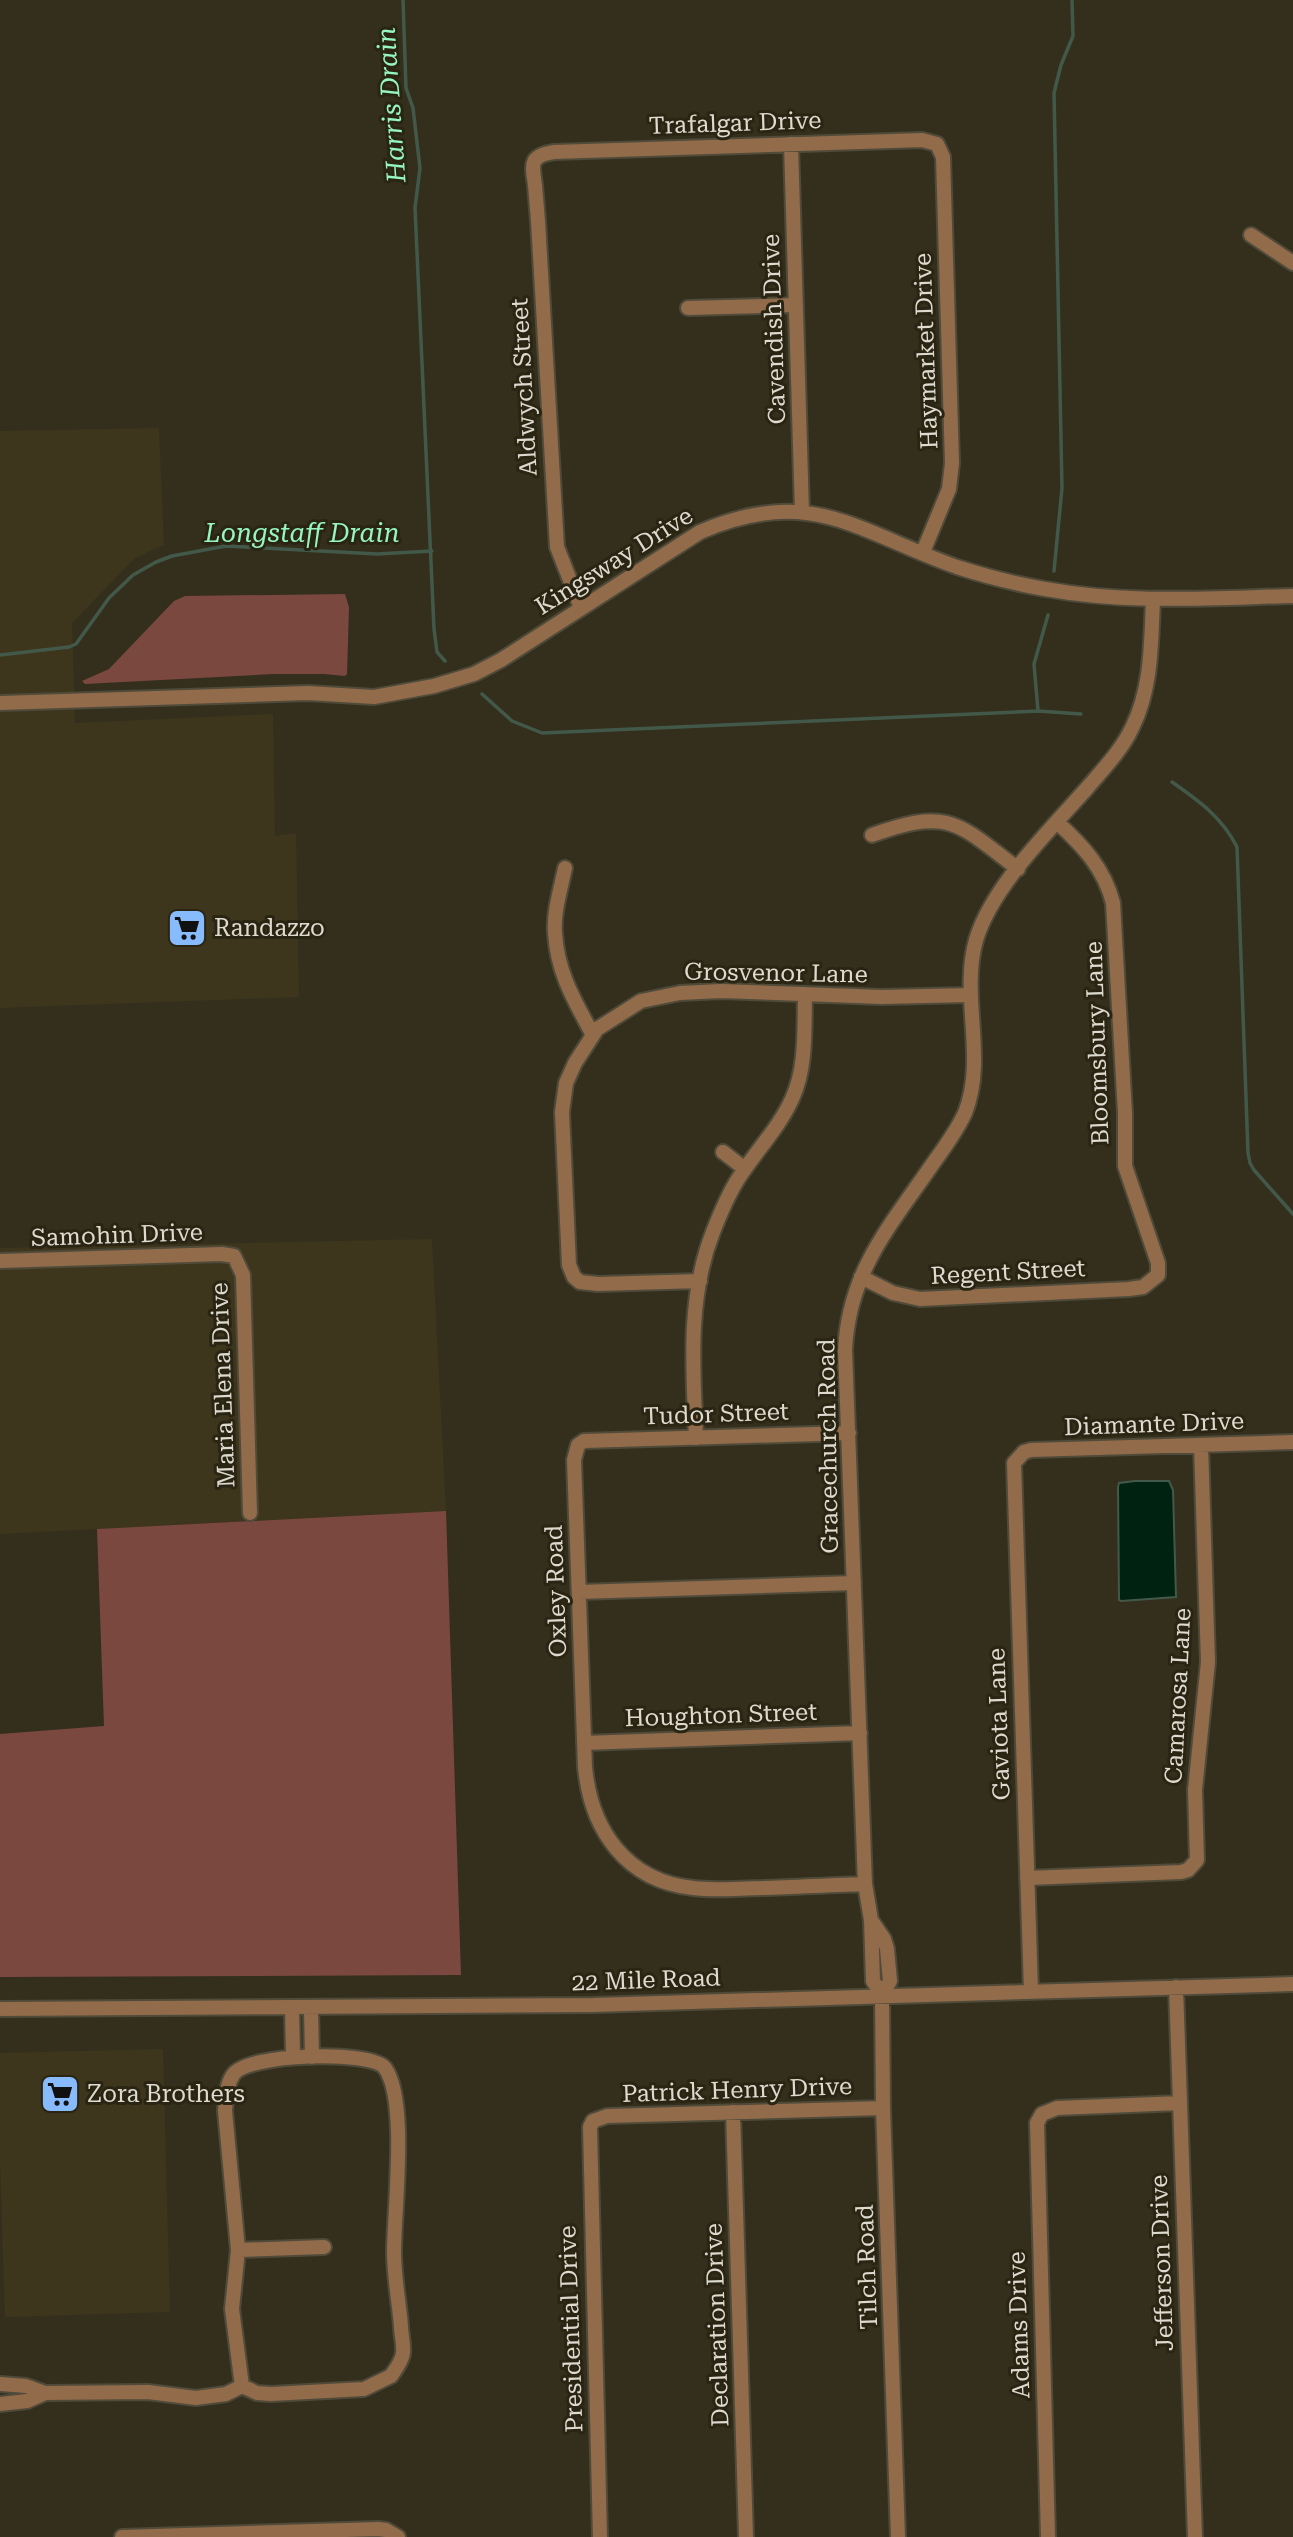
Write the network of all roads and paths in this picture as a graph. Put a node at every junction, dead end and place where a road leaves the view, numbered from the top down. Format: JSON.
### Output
{"nodes":[{"id":1,"x":791,"y":144,"type":"junction"},
{"id":2,"x":937,"y":144,"type":"joint"},
{"id":3,"x":535,"y":159,"type":"joint"},
{"id":4,"x":1251,"y":235,"type":"dead end"},
{"id":5,"x":1293,"y":263,"type":"edge"},
{"id":6,"x":796,"y":305,"type":"junction"},
{"id":7,"x":688,"y":308,"type":"dead end"},
{"id":8,"x":802,"y":512,"type":"junction"},
{"id":9,"x":923,"y":552,"type":"junction"},
{"id":10,"x":1293,"y":596,"type":"edge"},
{"id":11,"x":1153,"y":599,"type":"junction"},
{"id":12,"x":581,"y":608,"type":"junction"},
{"id":13,"x":0,"y":703,"type":"edge"},
{"id":14,"x":1057,"y":822,"type":"junction"},
{"id":15,"x":872,"y":835,"type":"dead end"},
{"id":16,"x":565,"y":868,"type":"dead end"},
{"id":17,"x":1018,"y":869,"type":"junction"},
{"id":18,"x":805,"y":994,"type":"junction"},
{"id":19,"x":970,"y":995,"type":"junction"},
{"id":20,"x":593,"y":1035,"type":"junction"},
{"id":21,"x":723,"y":1152,"type":"dead end"},
{"id":22,"x":745,"y":1169,"type":"junction"},
{"id":23,"x":234,"y":1256,"type":"joint"},
{"id":24,"x":0,"y":1261,"type":"edge"},
{"id":25,"x":1158,"y":1275,"type":"joint"},
{"id":26,"x":860,"y":1277,"type":"junction"},
{"id":27,"x":700,"y":1281,"type":"junction"},
{"id":28,"x":849,"y":1433,"type":"junction"},
{"id":29,"x":696,"y":1438,"type":"junction"},
{"id":30,"x":584,"y":1441,"type":"joint"},
{"id":31,"x":1293,"y":1442,"type":"edge"},
{"id":32,"x":1201,"y":1445,"type":"junction"},
{"id":33,"x":1018,"y":1456,"type":"joint"},
{"id":34,"x":250,"y":1513,"type":"dead end"},
{"id":35,"x":854,"y":1583,"type":"junction"},
{"id":36,"x":579,"y":1592,"type":"junction"},
{"id":37,"x":860,"y":1733,"type":"junction"},
{"id":38,"x":584,"y":1743,"type":"junction"},
{"id":39,"x":1027,"y":1878,"type":"junction"},
{"id":40,"x":865,"y":1885,"type":"junction"},
{"id":41,"x":1293,"y":1984,"type":"edge"},
{"id":42,"x":1176,"y":1987,"type":"junction"},
{"id":43,"x":1031,"y":1991,"type":"junction"},
{"id":44,"x":882,"y":1996,"type":"junction"},
{"id":45,"x":292,"y":2008,"type":"junction"},
{"id":46,"x":311,"y":2008,"type":"junction"},
{"id":47,"x":0,"y":2009,"type":"edge"},
{"id":48,"x":293,"y":2057,"type":"junction"},
{"id":49,"x":312,"y":2057,"type":"junction"},
{"id":50,"x":1180,"y":2104,"type":"junction"},
{"id":51,"x":883,"y":2108,"type":"junction"},
{"id":52,"x":733,"y":2112,"type":"junction"},
{"id":53,"x":593,"y":2121,"type":"joint"},
{"id":54,"x":324,"y":2246,"type":"dead end"},
{"id":55,"x":237,"y":2250,"type":"junction"},
{"id":56,"x":0,"y":2384,"type":"edge"},
{"id":57,"x":242,"y":2386,"type":"junction"},
{"id":58,"x":45,"y":2393,"type":"junction"},
{"id":59,"x":0,"y":2404,"type":"edge"},
{"id":60,"x":249,"y":2535,"type":"edge"},
{"id":61,"x":122,"y":2537,"type":"edge"},
{"id":62,"x":398,"y":2537,"type":"edge"},
{"id":63,"x":600,"y":2537,"type":"edge"},
{"id":64,"x":746,"y":2537,"type":"edge"},
{"id":65,"x":898,"y":2537,"type":"edge"},
{"id":66,"x":1048,"y":2537,"type":"edge"},
{"id":67,"x":1195,"y":2537,"type":"edge"}],
"edges":[{"from":1,"to":2,"type":"street","name":"Trafalgar Drive"},
{"from":1,"to":3,"type":"street","name":"Trafalgar Drive"},
{"from":1,"to":6,"type":"street","name":"Cavendish Drive"},
{"from":2,"to":9,"type":"street","name":"Haymarket Drive"},
{"from":3,"to":12,"type":"street","name":"Aldwych Street"},
{"from":4,"to":5,"type":"street"},
{"from":6,"to":7,"type":"street"},
{"from":6,"to":8,"type":"street","name":"Cavendish Drive"},
{"from":8,"to":9,"type":"street","name":"Kingsway Drive"},
{"from":8,"to":12,"type":"street","name":"Kingsway Drive"},
{"from":9,"to":11,"type":"street","name":"Kingsway Drive"},
{"from":10,"to":11,"type":"street","name":"Kingsway Drive"},
{"from":11,"to":14,"type":"street","name":"Gracechurch Road"},
{"from":12,"to":13,"type":"street","name":"Kingsway Drive"},
{"from":14,"to":17,"type":"street","name":"Gracechurch Road"},
{"from":14,"to":25,"type":"street","name":"Bloomsbury Lane"},
{"from":15,"to":17,"type":"street"},
{"from":16,"to":20,"type":"street"},
{"from":17,"to":19,"type":"street","name":"Gracechurch Road"},
{"from":18,"to":19,"type":"street","name":"Grosvenor Lane"},
{"from":18,"to":20,"type":"street","name":"Grosvenor Lane"},
{"from":18,"to":22,"type":"street"},
{"from":19,"to":26,"type":"street","name":"Gracechurch Road"},
{"from":20,"to":27,"type":"street","name":"Grosvenor Lane"},
{"from":21,"to":22,"type":"street"},
{"from":22,"to":27,"type":"street"},
{"from":23,"to":24,"type":"street","name":"Samohin Drive"},
{"from":23,"to":34,"type":"street","name":"Maria Elena Drive"},
{"from":25,"to":26,"type":"street","name":"Regent Street"},
{"from":26,"to":28,"type":"street","name":"Gracechurch Road"},
{"from":27,"to":29,"type":"street"},
{"from":28,"to":29,"type":"street","name":"Tudor Street"},
{"from":28,"to":35,"type":"street","name":"Gracechurch Road"},
{"from":29,"to":30,"type":"street","name":"Tudor Street"},
{"from":30,"to":36,"type":"street","name":"Oxley Road"},
{"from":31,"to":32,"type":"street","name":"Diamante Drive"},
{"from":32,"to":33,"type":"street","name":"Diamante Drive"},
{"from":32,"to":39,"type":"street","name":"Camarosa Lane"},
{"from":33,"to":39,"type":"street","name":"Gaviota Lane"},
{"from":35,"to":36,"type":"street"},
{"from":35,"to":37,"type":"street","name":"Gracechurch Road"},
{"from":36,"to":38,"type":"street","name":"Oxley Road"},
{"from":37,"to":38,"type":"street","name":"Houghton Street"},
{"from":37,"to":40,"type":"street","name":"Gracechurch Road"},
{"from":38,"to":40,"type":"street","name":"Oxley Road"},
{"from":39,"to":43,"type":"street","name":"Gaviota Lane"},
{"from":40,"to":44,"type":"street","name":"Gracechurch Road"},
{"from":41,"to":42,"type":"street","name":"22 Mile Road"},
{"from":42,"to":43,"type":"street","name":"22 Mile Road"},
{"from":42,"to":50,"type":"street","name":"Jefferson Drive"},
{"from":43,"to":44,"type":"street","name":"22 Mile Road"},
{"from":44,"to":46,"type":"street","name":"22 Mile Road"},
{"from":44,"to":51,"type":"street","name":"Tilch Road"},
{"from":45,"to":46,"type":"street","name":"22 Mile Road"},
{"from":45,"to":47,"type":"street","name":"22 Mile Road"},
{"from":45,"to":48,"type":"street"},
{"from":46,"to":49,"type":"street"},
{"from":48,"to":49,"type":"street"},
{"from":48,"to":55,"type":"street"},
{"from":49,"to":57,"type":"street"},
{"from":50,"to":66,"type":"street","name":"Adams Drive"},
{"from":50,"to":67,"type":"street","name":"Jefferson Drive"},
{"from":51,"to":52,"type":"street","name":"Patrick Henry Drive"},
{"from":51,"to":65,"type":"street","name":"Tilch Road"},
{"from":52,"to":53,"type":"street","name":"Patrick Henry Drive"},
{"from":52,"to":64,"type":"street","name":"Declaration Drive"},
{"from":53,"to":63,"type":"street","name":"Presidential Drive"},
{"from":54,"to":55,"type":"street"},
{"from":55,"to":57,"type":"street"},
{"from":56,"to":58,"type":"street"},
{"from":57,"to":58,"type":"street"},
{"from":58,"to":59,"type":"street"},
{"from":60,"to":61,"type":"street"},
{"from":60,"to":62,"type":"street"}]}
